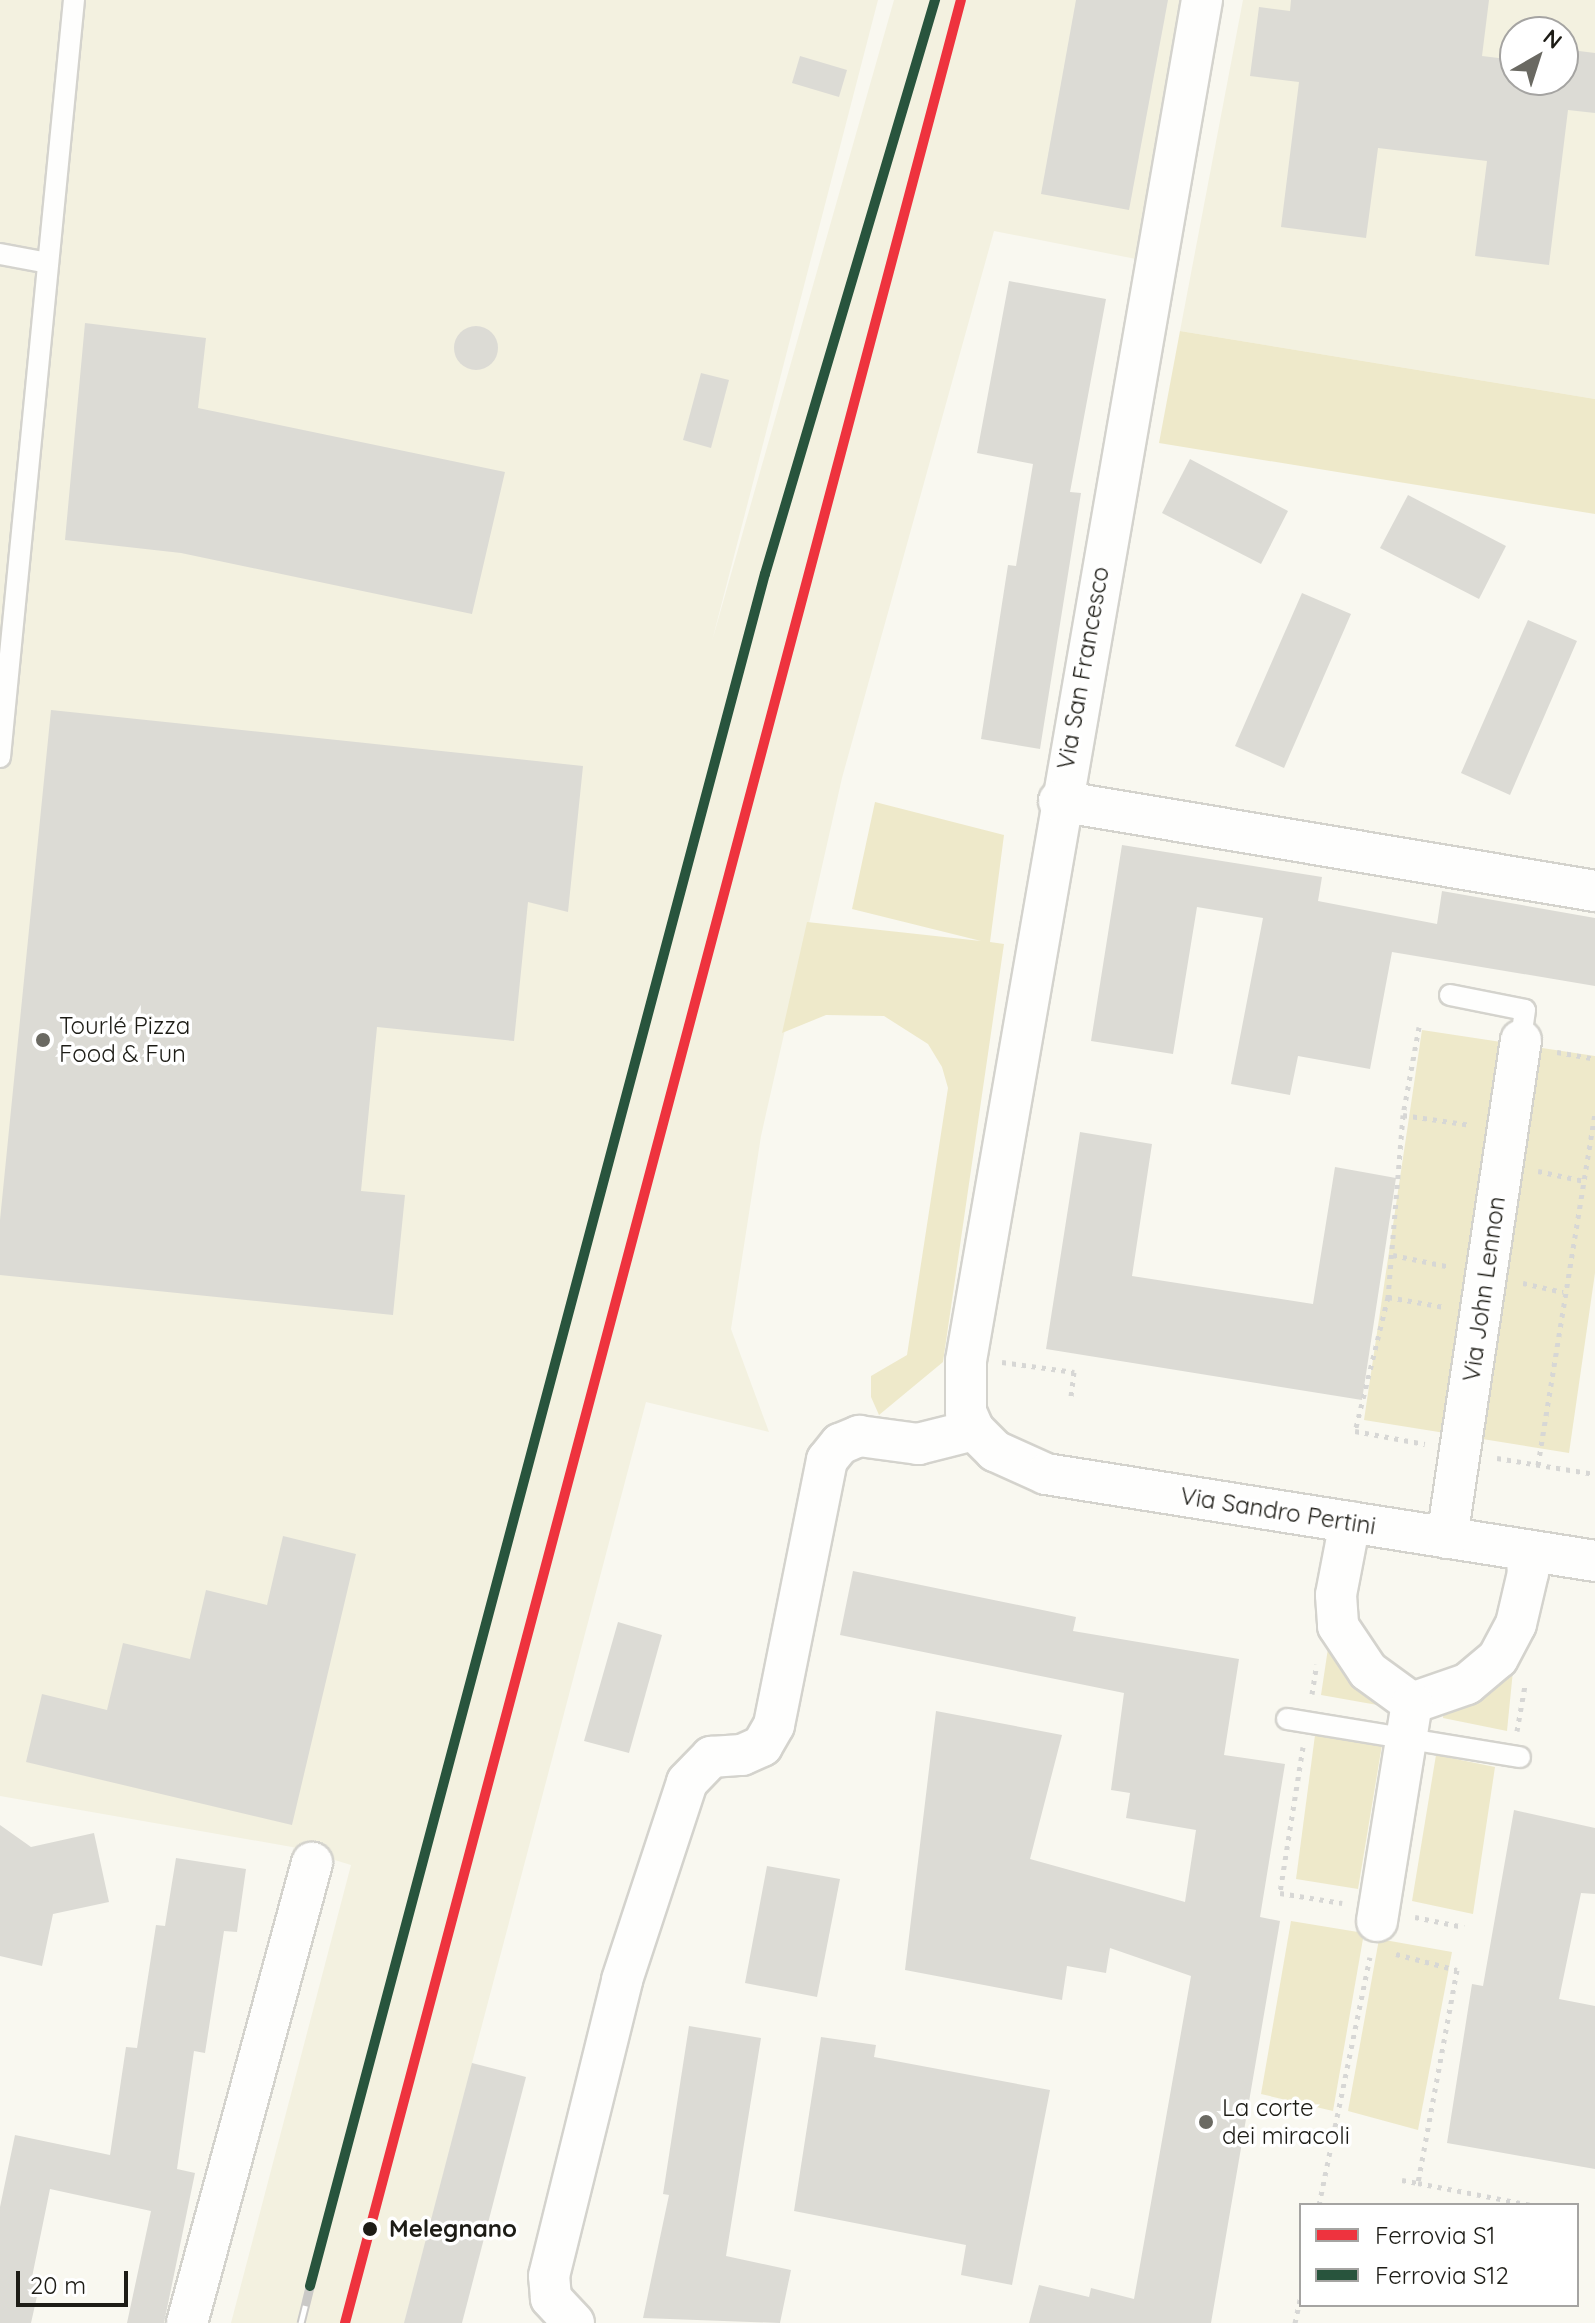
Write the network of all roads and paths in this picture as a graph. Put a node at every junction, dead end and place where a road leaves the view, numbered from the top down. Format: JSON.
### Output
{"nodes":[{"id":1,"x":74,"y":0,"type":"edge"},
{"id":2,"x":1202,"y":0,"type":"edge"},
{"id":3,"x":0,"y":254,"type":"edge"},
{"id":4,"x":48,"y":263,"type":"junction"},
{"id":5,"x":9,"y":576,"type":"edge"},
{"id":6,"x":0,"y":757,"type":"edge"},
{"id":7,"x":1059,"y":801,"type":"junction"},
{"id":8,"x":1595,"y":891,"type":"edge"},
{"id":9,"x":1450,"y":995,"type":"dead end"},
{"id":10,"x":1419,"y":1027,"type":"dead end"},
{"id":11,"x":1521,"y":1040,"type":"joint"},
{"id":12,"x":1595,"y":1113,"type":"edge"},
{"id":13,"x":1403,"y":1115,"type":"junction"},
{"id":14,"x":1508,"y":1131,"type":"junction"},
{"id":15,"x":1393,"y":1255,"type":"dead end"},
{"id":16,"x":1388,"y":1297,"type":"dead end"},
{"id":17,"x":1481,"y":1313,"type":"junction"},
{"id":18,"x":1001,"y":1362,"type":"dead end"},
{"id":19,"x":1071,"y":1397,"type":"dead end"},
{"id":20,"x":974,"y":1430,"type":"junction"},
{"id":21,"x":1538,"y":1465,"type":"dead end"},
{"id":22,"x":1350,"y":1522,"type":"junction"},
{"id":23,"x":1447,"y":1538,"type":"junction"},
{"id":24,"x":1526,"y":1551,"type":"junction"},
{"id":25,"x":1595,"y":1561,"type":"edge"},
{"id":26,"x":1319,"y":1652,"type":"dead end"},
{"id":27,"x":1297,"y":1721,"type":"junction"},
{"id":28,"x":1409,"y":1721,"type":"junction"},
{"id":29,"x":1520,"y":1757,"type":"dead end"},
{"id":30,"x":312,"y":1863,"type":"dead end"},
{"id":31,"x":1376,"y":1926,"type":"junction"},
{"id":32,"x":1464,"y":1927,"type":"dead end"},
{"id":33,"x":1402,"y":2180,"type":"dead end"},
{"id":34,"x":1418,"y":2183,"type":"junction"},
{"id":35,"x":1319,"y":2203,"type":"edge"},
{"id":36,"x":1521,"y":2203,"type":"edge"},
{"id":37,"x":187,"y":2323,"type":"edge"},
{"id":38,"x":574,"y":2323,"type":"edge"}],
"edges":[{"from":1,"to":4,"type":"lane"},
{"from":2,"to":7,"type":"street","name":"Via San Francesco"},
{"from":3,"to":4,"type":"lane"},
{"from":4,"to":5,"type":"lane"},
{"from":5,"to":6,"type":"lane"},
{"from":7,"to":8,"type":"street","name":"Via San Francesco"},
{"from":7,"to":20,"type":"street"},
{"from":9,"to":11,"type":"lane"},
{"from":10,"to":13,"type":"path"},
{"from":11,"to":14,"type":"street","name":"Via John Lennon"},
{"from":12,"to":21,"type":"path"},
{"from":13,"to":14,"type":"path"},
{"from":13,"to":15,"type":"path"},
{"from":14,"to":17,"type":"street","name":"Via John Lennon"},
{"from":16,"to":17,"type":"path"},
{"from":17,"to":23,"type":"street","name":"Via John Lennon"},
{"from":18,"to":19,"type":"path"},
{"from":20,"to":22,"type":"street","name":"Via Sandro Pertini"},
{"from":20,"to":38,"type":"street"},
{"from":22,"to":23,"type":"street","name":"Via Sandro Pertini"},
{"from":22,"to":28,"type":"street"},
{"from":23,"to":24,"type":"street","name":"Via Sandro Pertini"},
{"from":24,"to":25,"type":"street","name":"Via Sandro Pertini"},
{"from":24,"to":28,"type":"street"},
{"from":26,"to":27,"type":"path"},
{"from":27,"to":28,"type":"lane"},
{"from":27,"to":31,"type":"path"},
{"from":28,"to":29,"type":"lane"},
{"from":28,"to":31,"type":"street"},
{"from":30,"to":37,"type":"street"},
{"from":31,"to":32,"type":"path"},
{"from":31,"to":34,"type":"path"},
{"from":31,"to":35,"type":"path"},
{"from":33,"to":34,"type":"path"},
{"from":34,"to":36,"type":"path"}]}
